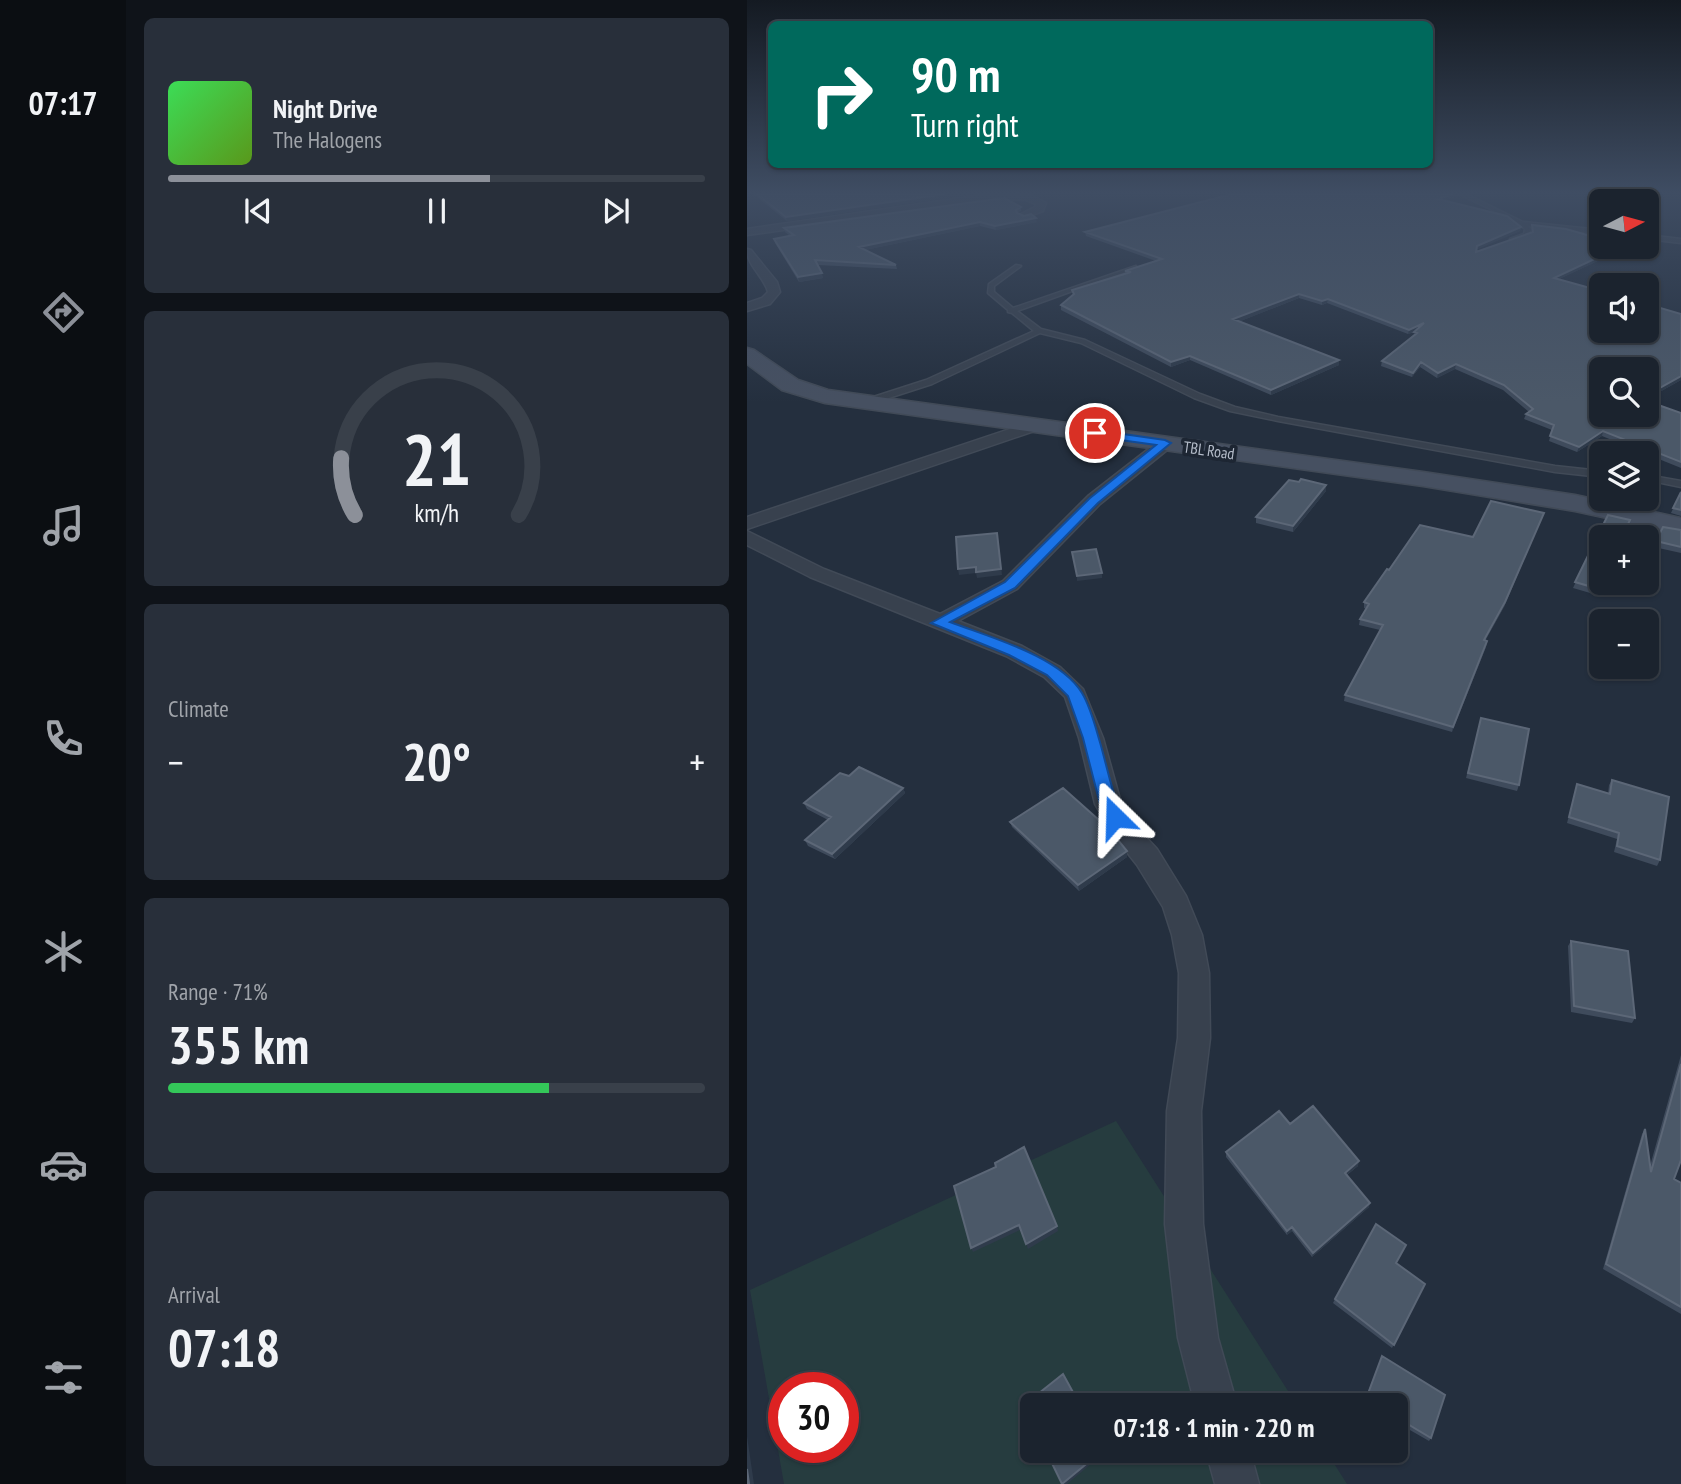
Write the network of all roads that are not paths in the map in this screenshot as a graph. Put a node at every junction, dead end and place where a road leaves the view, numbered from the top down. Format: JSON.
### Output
{"nodes":[{"id":1,"x":756,"y":263,"type":"edge"},
{"id":2,"x":1018,"y":266,"type":"dead end"},
{"id":3,"x":1134,"y":267,"type":"edge"},
{"id":4,"x":747,"y":307,"type":"edge"},
{"id":5,"x":1010,"y":311,"type":"junction"},
{"id":6,"x":1039,"y":331,"type":"junction"},
{"id":7,"x":747,"y":354,"type":"edge"},
{"id":8,"x":866,"y":402,"type":"junction"},
{"id":9,"x":1034,"y":426,"type":"junction"},
{"id":10,"x":1165,"y":443,"type":"junction"},
{"id":11,"x":1589,"y":473,"type":"edge"},
{"id":12,"x":1659,"y":480,"type":"edge"},
{"id":13,"x":1681,"y":484,"type":"edge"},
{"id":14,"x":747,"y":523,"type":"edge"},
{"id":15,"x":1681,"y":526,"type":"edge"},
{"id":16,"x":747,"y":537,"type":"edge"},
{"id":17,"x":938,"y":623,"type":"junction"},
{"id":18,"x":1212,"y":1393,"type":"edge"},
{"id":19,"x":1231,"y":1463,"type":"edge"},
{"id":20,"x":1237,"y":1484,"type":"edge"}],
"edges":[{"from":1,"to":4,"type":"street"},
{"from":2,"to":5,"type":"lane"},
{"from":3,"to":5,"type":"lane"},
{"from":5,"to":6,"type":"lane"},
{"from":6,"to":8,"type":"lane"},
{"from":6,"to":11,"type":"lane"},
{"from":7,"to":8,"type":"street","name":"TBL Road"},
{"from":8,"to":9,"type":"street","name":"TBL Road"},
{"from":9,"to":10,"type":"street","name":"TBL Road"},
{"from":9,"to":14,"type":"street"},
{"from":10,"to":15,"type":"street","name":"TBL Road"},
{"from":10,"to":17,"type":"street"},
{"from":12,"to":13,"type":"lane"},
{"from":16,"to":17,"type":"street"},
{"from":17,"to":18,"type":"street"},
{"from":19,"to":20,"type":"street"}]}
